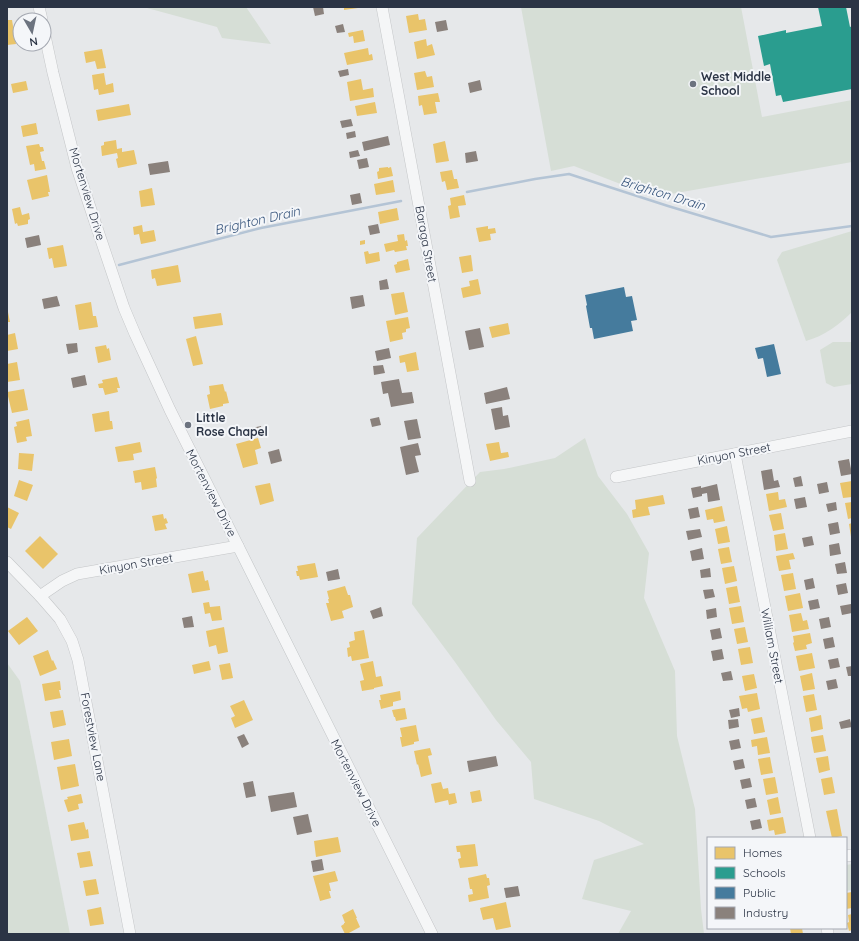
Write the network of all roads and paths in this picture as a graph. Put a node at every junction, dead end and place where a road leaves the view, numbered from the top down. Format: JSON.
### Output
{"nodes":[{"id":1,"x":382,"y":7,"type":"edge"},
{"id":2,"x":48,"y":52,"type":"edge"},
{"id":3,"x":852,"y":431,"type":"edge"},
{"id":4,"x":735,"y":454,"type":"junction"},
{"id":5,"x":616,"y":477,"type":"dead end"},
{"id":6,"x":470,"y":481,"type":"dead end"},
{"id":7,"x":238,"y":546,"type":"junction"},
{"id":8,"x":7,"y":562,"type":"edge"},
{"id":9,"x":40,"y":596,"type":"junction"},
{"id":10,"x":810,"y":837,"type":"edge"},
{"id":11,"x":130,"y":934,"type":"edge"},
{"id":12,"x":432,"y":934,"type":"edge"}],
"edges":[{"from":1,"to":6,"type":"street","name":"Baraga Street"},
{"from":2,"to":7,"type":"street","name":"Mortenview Drive"},
{"from":3,"to":4,"type":"street","name":"Kinyon Street"},
{"from":4,"to":5,"type":"street","name":"Kinyon Street"},
{"from":4,"to":10,"type":"street","name":"William Street"},
{"from":7,"to":9,"type":"street","name":"Kinyon Street"},
{"from":7,"to":12,"type":"street","name":"Mortenview Drive"},
{"from":8,"to":9,"type":"street","name":"Forestview Lane"},
{"from":9,"to":11,"type":"street","name":"Forestview Lane"}]}
